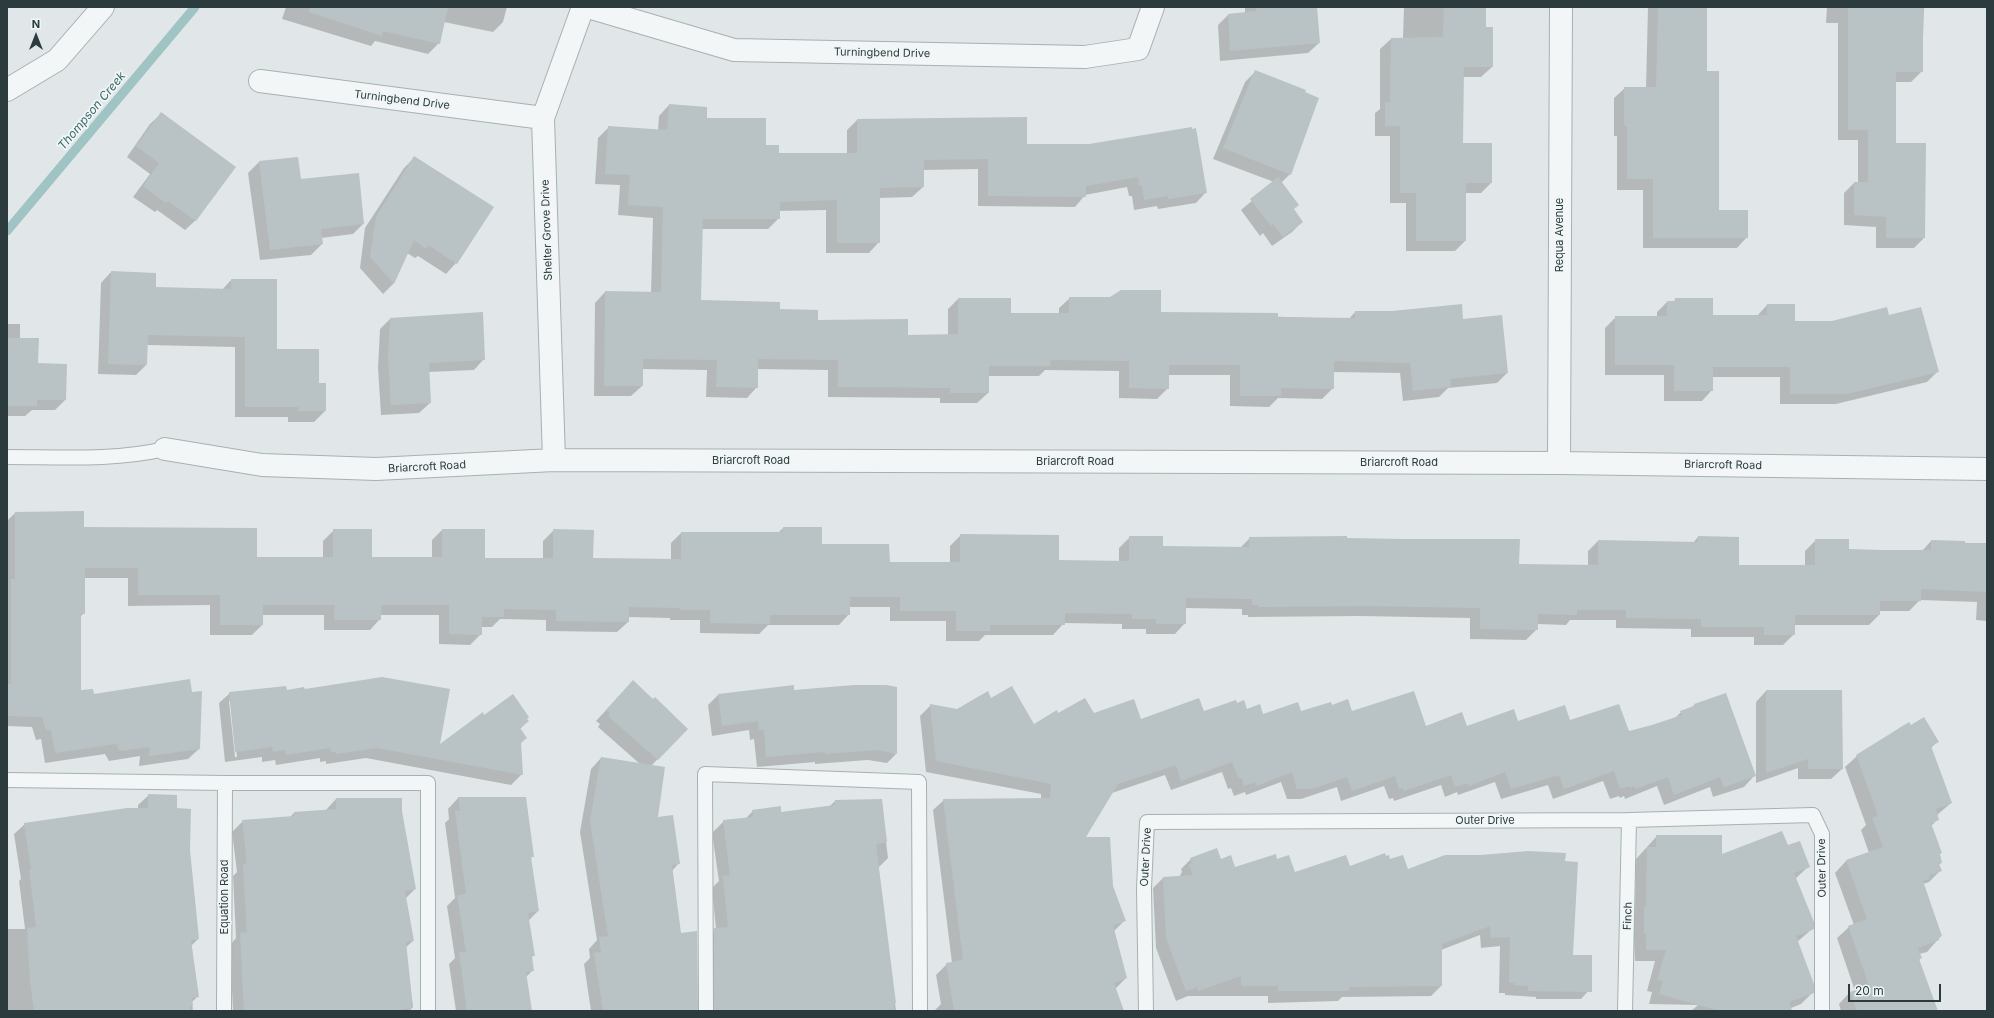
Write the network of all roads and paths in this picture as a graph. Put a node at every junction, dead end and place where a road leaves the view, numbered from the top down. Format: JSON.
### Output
{"nodes":[{"id":1,"x":103,"y":7,"type":"edge"},
{"id":2,"x":583,"y":7,"type":"edge"},
{"id":3,"x":588,"y":7,"type":"edge"},
{"id":4,"x":1153,"y":7,"type":"edge"},
{"id":5,"x":1561,"y":7,"type":"edge"},
{"id":6,"x":260,"y":82,"type":"dead end"},
{"id":7,"x":7,"y":90,"type":"edge"},
{"id":8,"x":543,"y":118,"type":"junction"},
{"id":9,"x":165,"y":449,"type":"joint"},
{"id":10,"x":7,"y":457,"type":"edge"},
{"id":11,"x":554,"y":460,"type":"junction"},
{"id":12,"x":1560,"y":463,"type":"junction"},
{"id":13,"x":1987,"y":468,"type":"edge"},
{"id":14,"x":7,"y":780,"type":"edge"},
{"id":15,"x":226,"y":783,"type":"junction"},
{"id":16,"x":1628,"y":820,"type":"junction"},
{"id":17,"x":224,"y":1011,"type":"edge"},
{"id":18,"x":428,"y":1011,"type":"edge"},
{"id":19,"x":706,"y":1011,"type":"edge"},
{"id":20,"x":920,"y":1011,"type":"edge"},
{"id":21,"x":1146,"y":1011,"type":"edge"},
{"id":22,"x":1625,"y":1011,"type":"edge"},
{"id":23,"x":1822,"y":1011,"type":"edge"}],
"edges":[{"from":1,"to":7,"type":"street"},
{"from":2,"to":8,"type":"street","name":"Shelter Grove Drive"},
{"from":3,"to":4,"type":"street","name":"Turningbend Drive"},
{"from":5,"to":12,"type":"street","name":"Requa Avenue"},
{"from":6,"to":8,"type":"street","name":"Turningbend Drive"},
{"from":8,"to":11,"type":"street","name":"Shelter Grove Drive"},
{"from":9,"to":10,"type":"lane"},
{"from":9,"to":11,"type":"street","name":"Briarcroft Road"},
{"from":11,"to":12,"type":"street","name":"Briarcroft Road"},
{"from":12,"to":13,"type":"street","name":"Briarcroft Road"},
{"from":14,"to":15,"type":"lane"},
{"from":15,"to":17,"type":"lane","name":"Equation Road"},
{"from":15,"to":18,"type":"lane"},
{"from":16,"to":21,"type":"lane","name":"Outer Drive"},
{"from":16,"to":22,"type":"lane","name":"Finch"},
{"from":16,"to":23,"type":"lane","name":"Outer Drive"},
{"from":19,"to":20,"type":"lane"}]}
